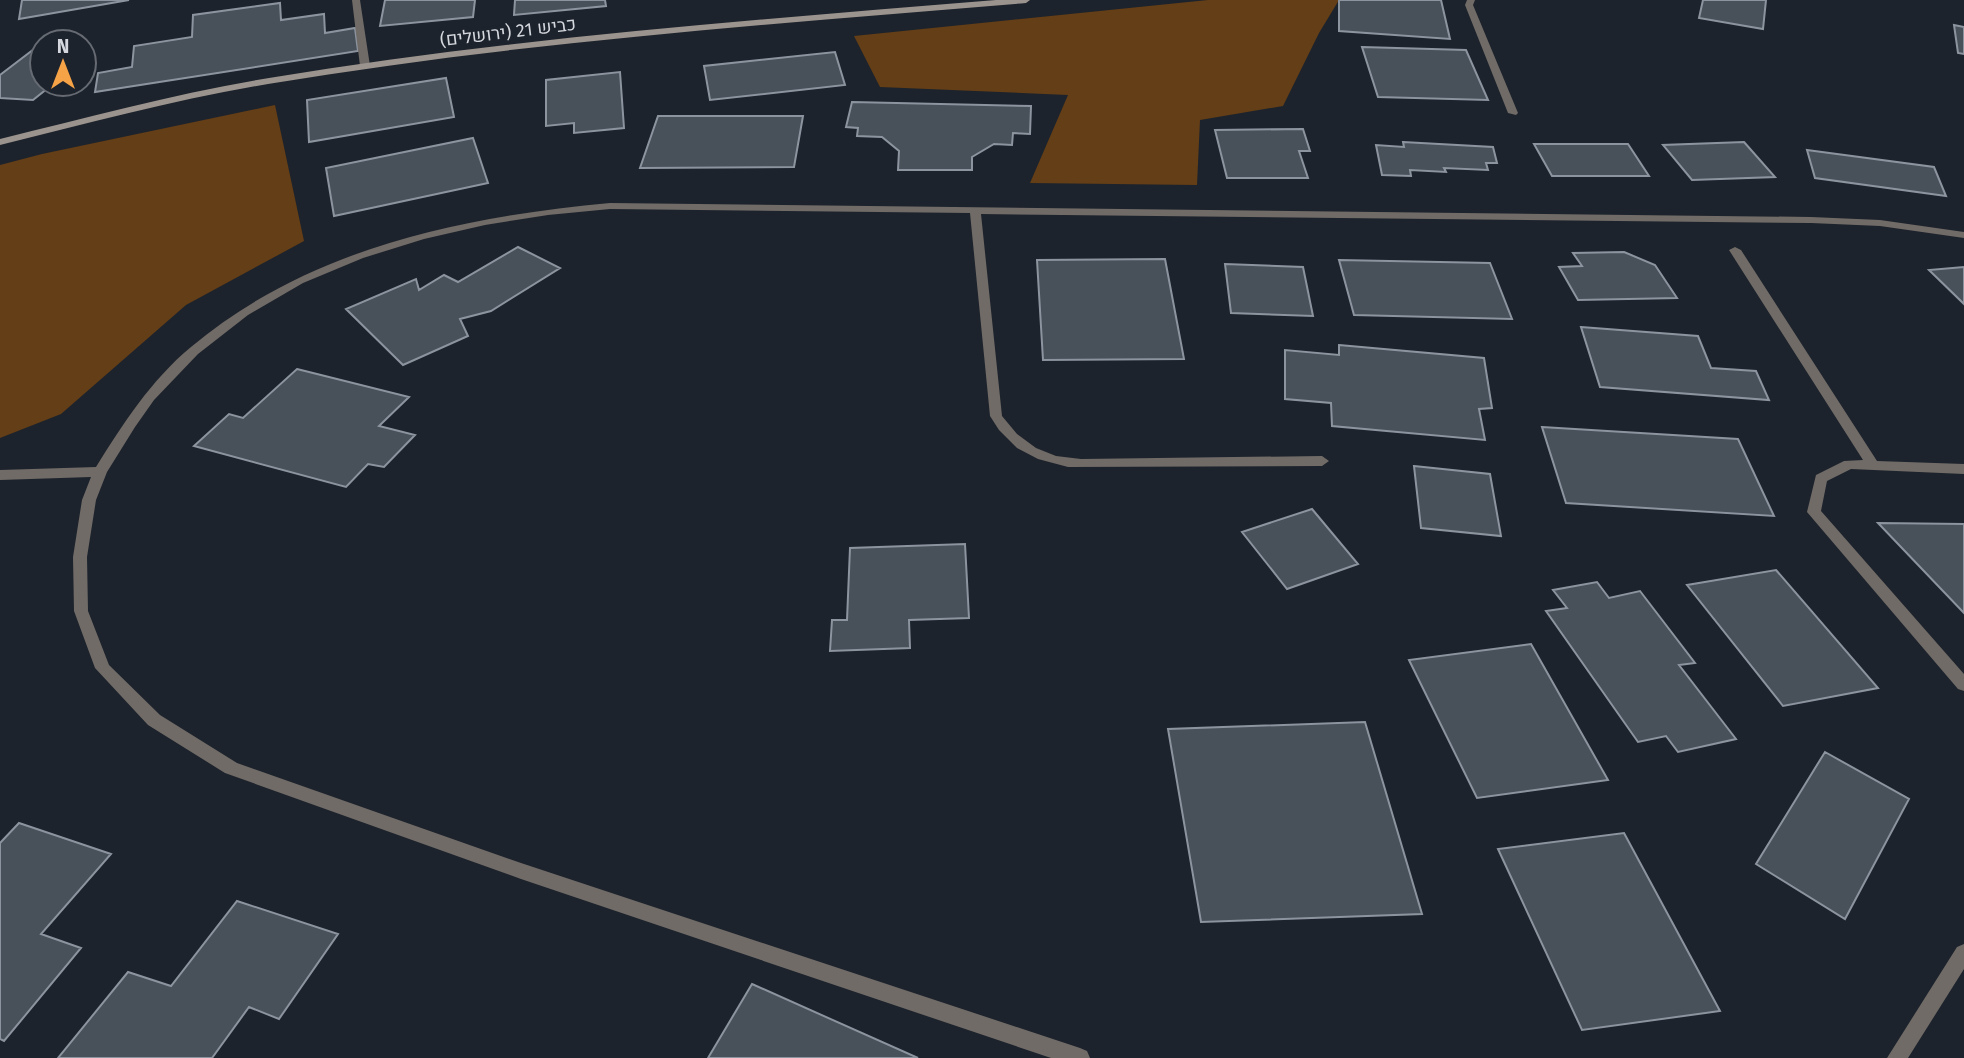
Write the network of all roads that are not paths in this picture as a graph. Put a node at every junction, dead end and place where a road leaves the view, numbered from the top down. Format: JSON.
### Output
{"nodes":[{"id":1,"x":356,"y":0,"type":"edge"},
{"id":2,"x":1026,"y":0,"type":"edge"},
{"id":3,"x":1471,"y":0,"type":"edge"},
{"id":4,"x":365,"y":66,"type":"junction"},
{"id":5,"x":1513,"y":113,"type":"dead end"},
{"id":6,"x":0,"y":142,"type":"edge"},
{"id":7,"x":975,"y":211,"type":"junction"},
{"id":8,"x":1964,"y":235,"type":"edge"},
{"id":9,"x":1735,"y":250,"type":"dead end"},
{"id":10,"x":1322,"y":461,"type":"dead end"},
{"id":11,"x":1873,"y":465,"type":"junction"},
{"id":12,"x":1964,"y":469,"type":"edge"},
{"id":13,"x":100,"y":472,"type":"junction"},
{"id":14,"x":0,"y":475,"type":"edge"},
{"id":15,"x":1964,"y":685,"type":"edge"},
{"id":16,"x":1964,"y":954,"type":"edge"},
{"id":17,"x":1080,"y":1058,"type":"edge"},
{"id":18,"x":1897,"y":1058,"type":"edge"}],
"edges":[{"from":1,"to":4,"type":"street"},
{"from":2,"to":4,"type":"main road","name":"כביש 21 (ירושלים)"},
{"from":3,"to":5,"type":"street"},
{"from":4,"to":6,"type":"main road","name":"כביש 21 (ירושלים)"},
{"from":7,"to":8,"type":"street"},
{"from":7,"to":10,"type":"street"},
{"from":7,"to":13,"type":"street"},
{"from":9,"to":11,"type":"street"},
{"from":11,"to":12,"type":"street"},
{"from":11,"to":15,"type":"street"},
{"from":13,"to":14,"type":"street"},
{"from":13,"to":17,"type":"street"},
{"from":16,"to":18,"type":"street"}]}
